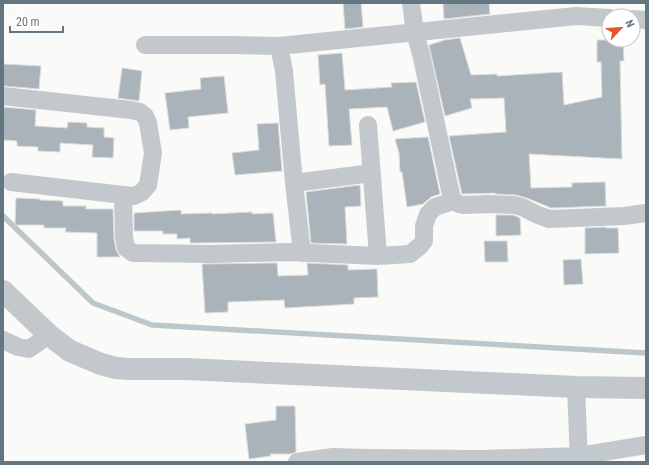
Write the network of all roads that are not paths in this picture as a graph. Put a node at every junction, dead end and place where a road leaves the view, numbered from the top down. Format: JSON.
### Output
{"nodes":[{"id":1,"x":411,"y":3,"type":"edge"},
{"id":2,"x":577,"y":10,"type":"edge"},
{"id":3,"x":601,"y":16,"type":"edge"},
{"id":4,"x":415,"y":32,"type":"junction"},
{"id":5,"x":145,"y":46,"type":"dead end"},
{"id":6,"x":280,"y":46,"type":"junction"},
{"id":7,"x":3,"y":96,"type":"edge"},
{"id":8,"x":368,"y":125,"type":"dead end"},
{"id":9,"x":372,"y":174,"type":"junction"},
{"id":10,"x":11,"y":182,"type":"dead end"},
{"id":11,"x":294,"y":182,"type":"junction"},
{"id":12,"x":123,"y":195,"type":"junction"},
{"id":13,"x":453,"y":201,"type":"junction"},
{"id":14,"x":646,"y":213,"type":"edge"},
{"id":15,"x":302,"y":253,"type":"junction"},
{"id":16,"x":378,"y":256,"type":"junction"},
{"id":17,"x":3,"y":291,"type":"edge"},
{"id":18,"x":49,"y":336,"type":"junction"},
{"id":19,"x":3,"y":340,"type":"edge"},
{"id":20,"x":576,"y":387,"type":"junction"},
{"id":21,"x":646,"y":388,"type":"edge"},
{"id":22,"x":646,"y":445,"type":"edge"},
{"id":23,"x":578,"y":459,"type":"edge"},
{"id":24,"x":297,"y":462,"type":"edge"}],
"edges":[{"from":1,"to":4,"type":"street"},
{"from":2,"to":3,"type":"street"},
{"from":2,"to":4,"type":"street"},
{"from":4,"to":6,"type":"street"},
{"from":4,"to":13,"type":"street"},
{"from":5,"to":6,"type":"street"},
{"from":6,"to":11,"type":"street"},
{"from":7,"to":12,"type":"street"},
{"from":8,"to":9,"type":"street"},
{"from":9,"to":11,"type":"street"},
{"from":9,"to":16,"type":"street"},
{"from":10,"to":12,"type":"street"},
{"from":11,"to":15,"type":"street"},
{"from":12,"to":15,"type":"street"},
{"from":13,"to":14,"type":"street"},
{"from":13,"to":16,"type":"street"},
{"from":15,"to":16,"type":"street"},
{"from":17,"to":18,"type":"street"},
{"from":18,"to":19,"type":"street"},
{"from":18,"to":20,"type":"street"},
{"from":20,"to":21,"type":"street"},
{"from":20,"to":23,"type":"street"},
{"from":22,"to":23,"type":"street"},
{"from":23,"to":24,"type":"street"}]}
